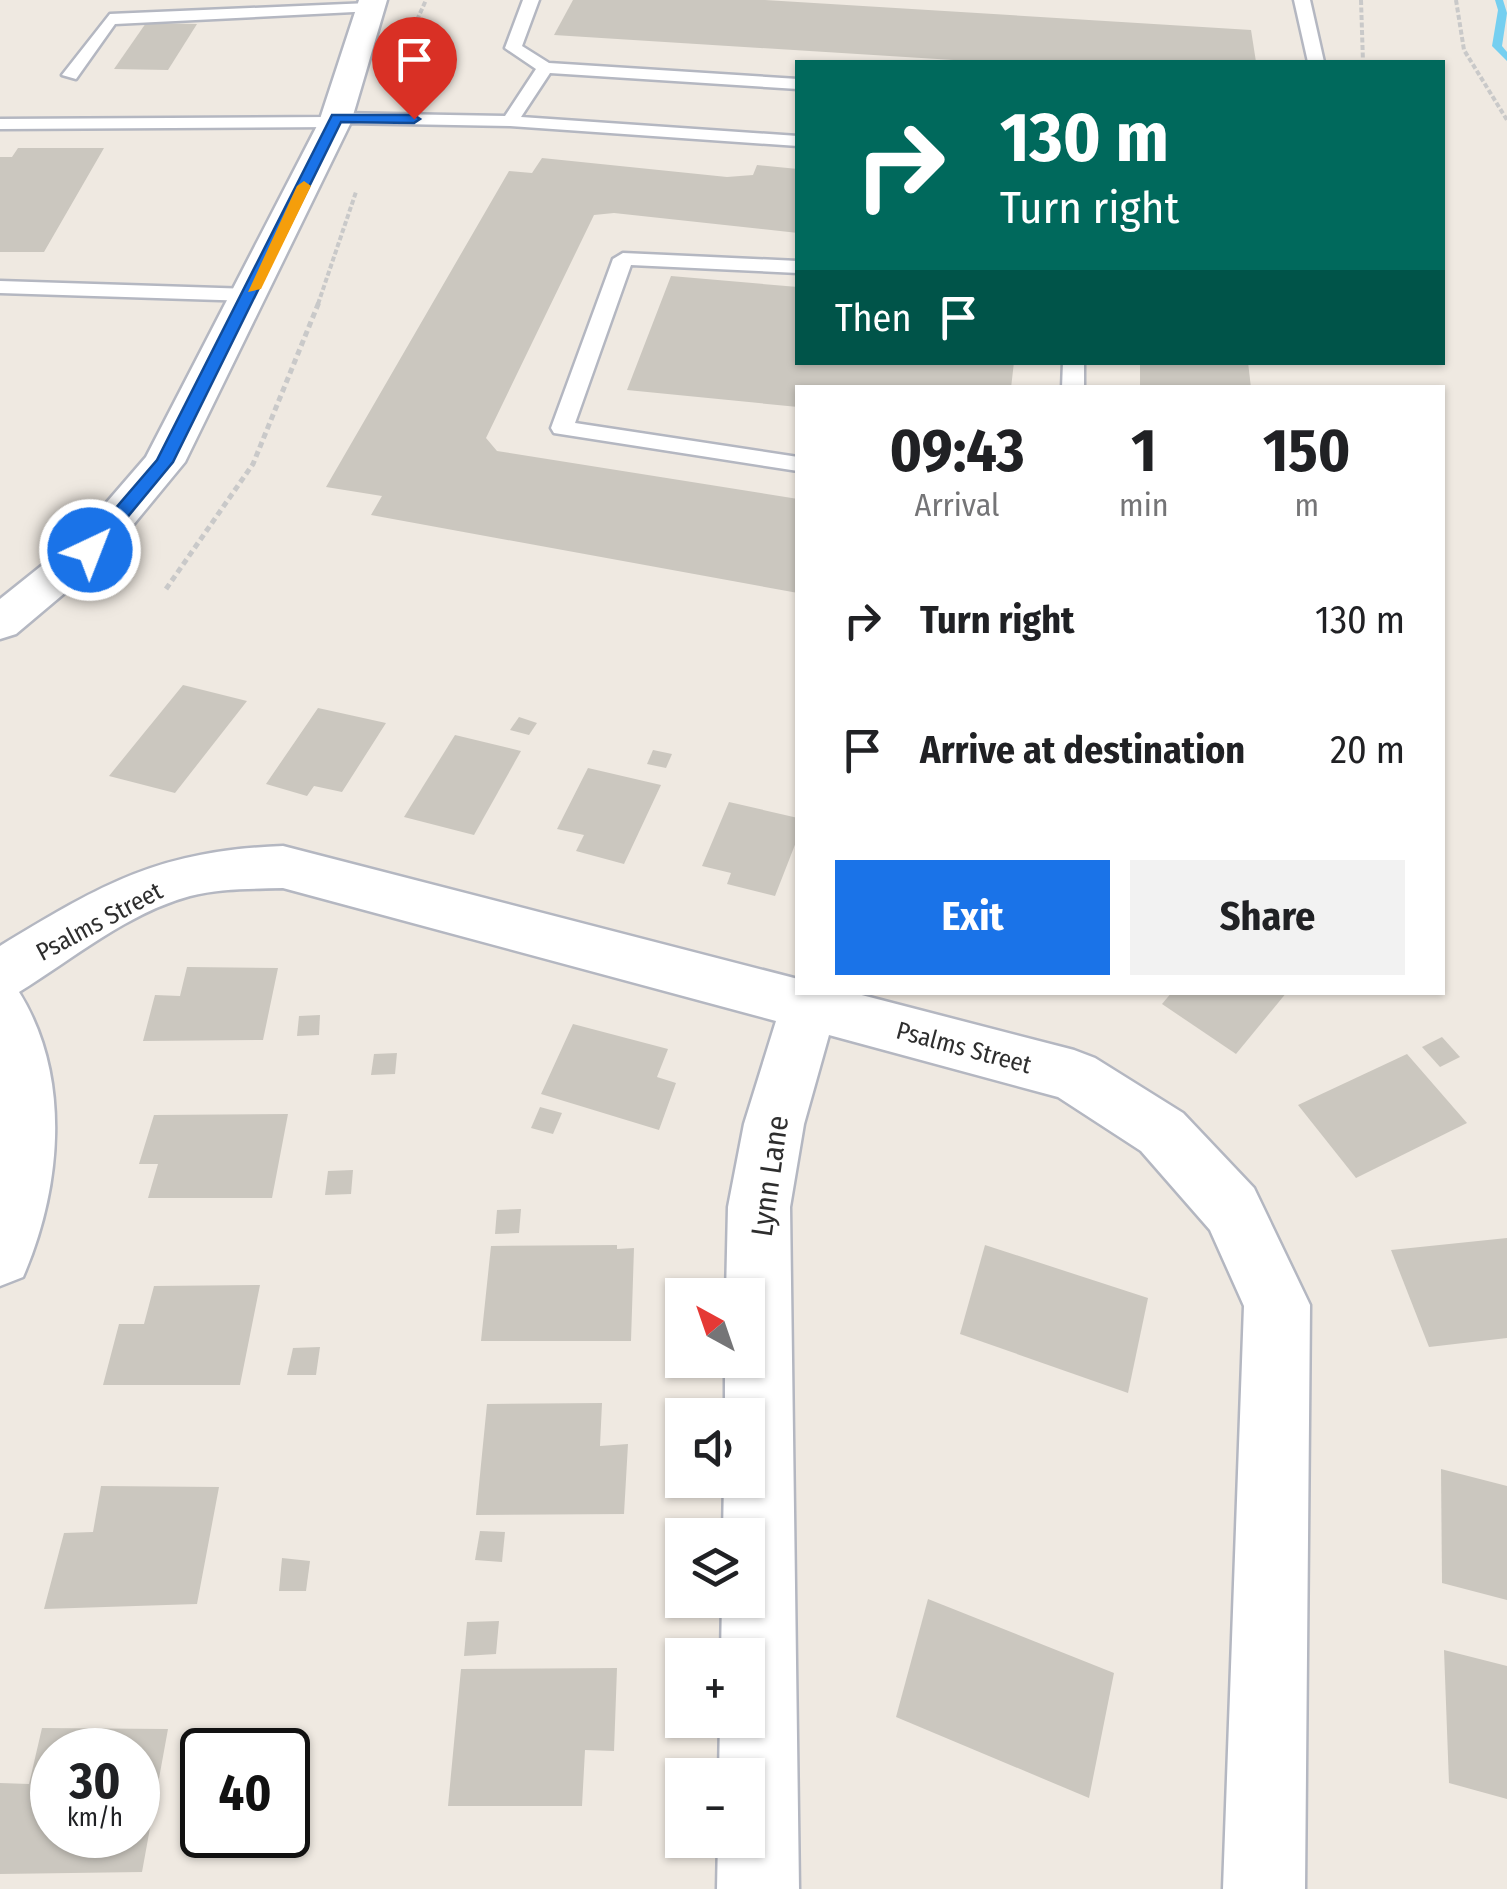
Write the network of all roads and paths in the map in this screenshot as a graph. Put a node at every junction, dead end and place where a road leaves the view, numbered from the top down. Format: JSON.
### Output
{"nodes":[{"id":1,"x":531,"y":0,"type":"edge"},
{"id":2,"x":1302,"y":0,"type":"edge"},
{"id":3,"x":1361,"y":0,"type":"edge"},
{"id":4,"x":1456,"y":0,"type":"edge"},
{"id":5,"x":371,"y":4,"type":"edge"},
{"id":6,"x":1316,"y":60,"type":"edge"},
{"id":7,"x":1363,"y":60,"type":"edge"},
{"id":8,"x":545,"y":68,"type":"junction"},
{"id":9,"x":70,"y":76,"type":"dead end"},
{"id":10,"x":795,"y":84,"type":"edge"},
{"id":11,"x":336,"y":120,"type":"junction"},
{"id":12,"x":1507,"y":120,"type":"edge"},
{"id":13,"x":510,"y":121,"type":"junction"},
{"id":14,"x":0,"y":124,"type":"edge"},
{"id":15,"x":795,"y":141,"type":"edge"},
{"id":16,"x":362,"y":176,"type":"dead end"},
{"id":17,"x":795,"y":267,"type":"edge"},
{"id":18,"x":0,"y":287,"type":"edge"},
{"id":19,"x":250,"y":295,"type":"junction"},
{"id":20,"x":795,"y":464,"type":"edge"},
{"id":21,"x":166,"y":590,"type":"dead end"},
{"id":22,"x":0,"y":623,"type":"edge"},
{"id":23,"x":0,"y":975,"type":"edge"},
{"id":24,"x":809,"y":1007,"type":"junction"},
{"id":25,"x":0,"y":1009,"type":"edge"},
{"id":26,"x":0,"y":1256,"type":"edge"},
{"id":27,"x":758,"y":1889,"type":"edge"},
{"id":28,"x":1264,"y":1889,"type":"edge"}],
"edges":[{"from":1,"to":8,"type":"lane"},
{"from":2,"to":6,"type":"lane"},
{"from":3,"to":7,"type":"path"},
{"from":4,"to":12,"type":"path"},
{"from":5,"to":9,"type":"lane"},
{"from":5,"to":11,"type":"street"},
{"from":8,"to":10,"type":"lane"},
{"from":8,"to":13,"type":"lane"},
{"from":11,"to":13,"type":"lane"},
{"from":11,"to":14,"type":"lane"},
{"from":11,"to":19,"type":"street"},
{"from":13,"to":15,"type":"lane"},
{"from":16,"to":21,"type":"path"},
{"from":17,"to":20,"type":"lane"},
{"from":18,"to":19,"type":"lane"},
{"from":19,"to":22,"type":"street"},
{"from":23,"to":24,"type":"street","name":"Psalms Street"},
{"from":24,"to":27,"type":"street","name":"Lynn Lane"},
{"from":24,"to":28,"type":"street","name":"Psalms Street"},
{"from":25,"to":26,"type":"street"}]}
